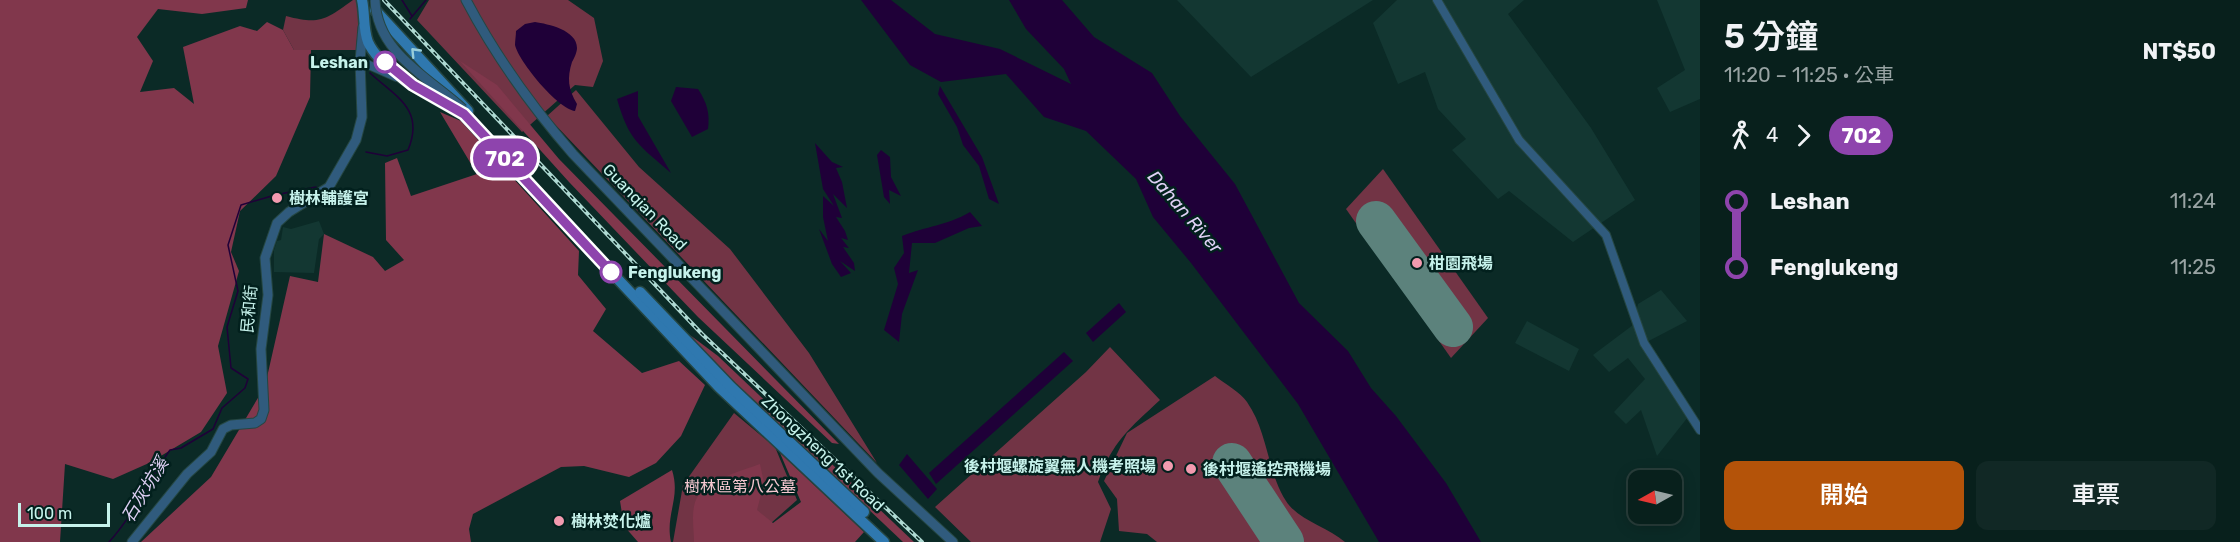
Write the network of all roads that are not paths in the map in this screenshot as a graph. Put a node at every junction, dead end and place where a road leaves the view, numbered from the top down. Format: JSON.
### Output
{"nodes":[{"id":1,"x":362,"y":0,"type":"edge"},
{"id":2,"x":368,"y":0,"type":"edge"},
{"id":3,"x":375,"y":0,"type":"edge"},
{"id":4,"x":466,"y":0,"type":"edge"},
{"id":5,"x":1437,"y":0,"type":"edge"},
{"id":6,"x":364,"y":16,"type":"junction"},
{"id":7,"x":360,"y":61,"type":"junction"},
{"id":8,"x":413,"y":85,"type":"junction"},
{"id":9,"x":465,"y":111,"type":"junction"},
{"id":10,"x":1700,"y":430,"type":"edge"},
{"id":11,"x":132,"y":542,"type":"edge"},
{"id":12,"x":884,"y":542,"type":"edge"},
{"id":13,"x":894,"y":542,"type":"edge"},
{"id":14,"x":953,"y":542,"type":"edge"}],
"edges":[{"from":1,"to":6,"type":"main road"},
{"from":9,"to":2,"type":"main road","one_way":true},
{"from":3,"to":9,"type":"street","bridge":true},
{"from":4,"to":14,"type":"street","name":"Guanqian Road"},
{"from":5,"to":10,"type":"street"},
{"from":6,"to":7,"type":"street","name":"民和街"},
{"from":6,"to":8,"type":"main road"},
{"from":7,"to":8,"type":"street"},
{"from":7,"to":11,"type":"street","name":"民和街"},
{"from":8,"to":9,"type":"main road"},
{"from":9,"to":12,"type":"main road","name":"Zhongzheng 1st Road"},
{"from":9,"to":13,"type":"main road","name":"Zhongzheng 1st Road"}]}
